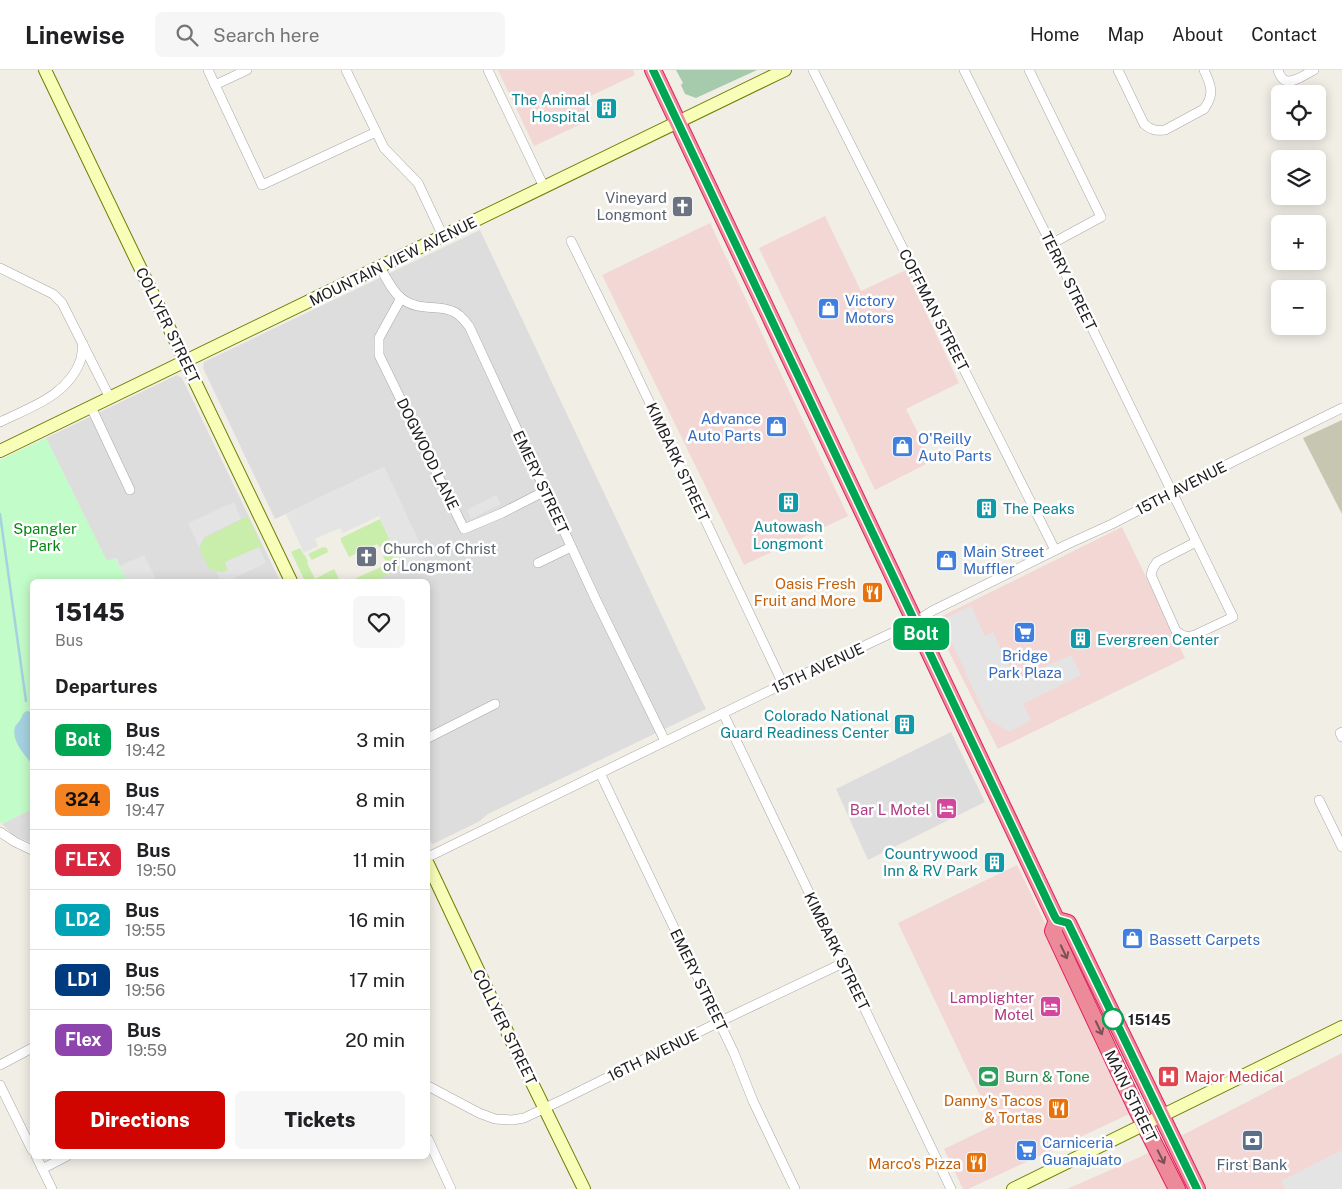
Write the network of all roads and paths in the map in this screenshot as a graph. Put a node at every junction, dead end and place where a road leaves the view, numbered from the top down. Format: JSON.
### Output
{"nodes":[{"id":1,"x":45,"y":70,"type":"edge"},
{"id":2,"x":208,"y":70,"type":"edge"},
{"id":3,"x":247,"y":70,"type":"edge"},
{"id":4,"x":346,"y":70,"type":"edge"},
{"id":5,"x":488,"y":70,"type":"edge"},
{"id":6,"x":653,"y":70,"type":"edge"},
{"id":7,"x":785,"y":70,"type":"edge"},
{"id":8,"x":813,"y":70,"type":"edge"},
{"id":9,"x":964,"y":70,"type":"edge"},
{"id":10,"x":1029,"y":70,"type":"edge"},
{"id":11,"x":1118,"y":70,"type":"edge"},
{"id":12,"x":1204,"y":70,"type":"edge"},
{"id":13,"x":1278,"y":70,"type":"edge"},
{"id":14,"x":1314,"y":70,"type":"edge"},
{"id":15,"x":215,"y":85,"type":"junction"},
{"id":16,"x":678,"y":122,"type":"junction"},
{"id":17,"x":376,"y":132,"type":"junction"},
{"id":18,"x":544,"y":187,"type":"junction"},
{"id":19,"x":442,"y":236,"type":"junction"},
{"id":20,"x":571,"y":241,"type":"dead end"},
{"id":21,"x":1051,"y":244,"type":"junction"},
{"id":22,"x":380,"y":267,"type":"junction"},
{"id":23,"x":0,"y":268,"type":"edge"},
{"id":24,"x":401,"y":298,"type":"junction"},
{"id":25,"x":83,"y":344,"type":"junction"},
{"id":26,"x":185,"y":361,"type":"junction"},
{"id":27,"x":110,"y":398,"type":"junction"},
{"id":28,"x":91,"y":407,"type":"junction"},
{"id":29,"x":1342,"y":408,"type":"edge"},
{"id":30,"x":0,"y":422,"type":"edge"},
{"id":31,"x":0,"y":451,"type":"edge"},
{"id":32,"x":130,"y":490,"type":"dead end"},
{"id":33,"x":545,"y":491,"type":"junction"},
{"id":34,"x":1172,"y":493,"type":"junction"},
{"id":35,"x":1196,"y":542,"type":"junction"},
{"id":36,"x":571,"y":547,"type":"junction"},
{"id":37,"x":1055,"y":550,"type":"junction"},
{"id":38,"x":538,"y":563,"type":"dead end"},
{"id":39,"x":290,"y":579,"type":"edge"},
{"id":40,"x":915,"y":622,"type":"junction"},
{"id":41,"x":783,"y":684,"type":"junction"},
{"id":42,"x":495,"y":704,"type":"dead end"},
{"id":43,"x":723,"y":713,"type":"junction"},
{"id":44,"x":1342,"y":732,"type":"edge"},
{"id":45,"x":430,"y":737,"type":"edge"},
{"id":46,"x":1342,"y":737,"type":"edge"},
{"id":47,"x":665,"y":741,"type":"junction"},
{"id":48,"x":600,"y":773,"type":"junction"},
{"id":49,"x":1319,"y":800,"type":"dead end"},
{"id":50,"x":0,"y":832,"type":"edge"},
{"id":51,"x":1342,"y":847,"type":"edge"},
{"id":52,"x":30,"y":849,"type":"edge"},
{"id":53,"x":430,"y":856,"type":"edge"},
{"id":54,"x":430,"y":868,"type":"edge"},
{"id":55,"x":1057,"y":920,"type":"junction"},
{"id":56,"x":842,"y":964,"type":"junction"},
{"id":57,"x":719,"y":1022,"type":"junction"},
{"id":58,"x":1342,"y":1027,"type":"edge"},
{"id":59,"x":30,"y":1049,"type":"edge"},
{"id":60,"x":0,"y":1065,"type":"edge"},
{"id":61,"x":0,"y":1085,"type":"edge"},
{"id":62,"x":430,"y":1087,"type":"edge"},
{"id":63,"x":545,"y":1109,"type":"junction"},
{"id":64,"x":1161,"y":1116,"type":"junction"},
{"id":65,"x":1144,"y":1124,"type":"junction"},
{"id":66,"x":430,"y":1144,"type":"edge"},
{"id":67,"x":30,"y":1146,"type":"edge"},
{"id":68,"x":37,"y":1159,"type":"edge"},
{"id":69,"x":61,"y":1159,"type":"edge"},
{"id":70,"x":42,"y":1169,"type":"junction"},
{"id":71,"x":52,"y":1189,"type":"edge"},
{"id":72,"x":451,"y":1189,"type":"edge"},
{"id":73,"x":584,"y":1189,"type":"edge"},
{"id":74,"x":796,"y":1189,"type":"edge"},
{"id":75,"x":951,"y":1189,"type":"edge"},
{"id":76,"x":1013,"y":1189,"type":"edge"},
{"id":77,"x":1177,"y":1189,"type":"edge"},
{"id":78,"x":1197,"y":1189,"type":"edge"}],
"edges":[{"from":1,"to":26,"type":"street","name":"COLLYER STREET"},
{"from":2,"to":15,"type":"street"},
{"from":3,"to":15,"type":"street"},
{"from":4,"to":17,"type":"street"},
{"from":5,"to":18,"type":"street"},
{"from":6,"to":16,"type":"highway","name":"MAIN STREET"},
{"from":7,"to":16,"type":"street","name":"MOUNTAIN VIEW AVENUE"},
{"from":8,"to":37,"type":"street","name":"COFFMAN STREET"},
{"from":9,"to":21,"type":"street","name":"TERRY STREET"},
{"from":10,"to":21,"type":"street"},
{"from":11,"to":12,"type":"street"},
{"from":13,"to":14,"type":"street"},
{"from":15,"to":17,"type":"street"},
{"from":16,"to":18,"type":"street","name":"MOUNTAIN VIEW AVENUE"},
{"from":16,"to":40,"type":"highway","name":"MAIN STREET"},
{"from":17,"to":19,"type":"street"},
{"from":18,"to":19,"type":"street","name":"MOUNTAIN VIEW AVENUE"},
{"from":19,"to":22,"type":"street","name":"MOUNTAIN VIEW AVENUE"},
{"from":20,"to":41,"type":"street","name":"KIMBARK STREET"},
{"from":21,"to":34,"type":"street","name":"TERRY STREET"},
{"from":22,"to":24,"type":"street","name":"EMERY STREET"},
{"from":22,"to":26,"type":"street","name":"MOUNTAIN VIEW AVENUE"},
{"from":23,"to":25,"type":"street"},
{"from":24,"to":33,"type":"street","name":"EMERY STREET"},
{"from":24,"to":33,"type":"street","name":"DOGWOOD LANE"},
{"from":25,"to":27,"type":"street"},
{"from":25,"to":30,"type":"street"},
{"from":26,"to":27,"type":"street","name":"MOUNTAIN VIEW AVENUE"},
{"from":26,"to":39,"type":"street","name":"COLLYER STREET"},
{"from":27,"to":28,"type":"street","name":"MOUNTAIN VIEW AVENUE"},
{"from":28,"to":31,"type":"street","name":"MOUNTAIN VIEW AVENUE"},
{"from":28,"to":32,"type":"street"},
{"from":29,"to":34,"type":"street","name":"15TH AVENUE"},
{"from":33,"to":36,"type":"street","name":"EMERY STREET"},
{"from":34,"to":35,"type":"street","name":"TERRY STREET"},
{"from":34,"to":37,"type":"street","name":"15TH AVENUE"},
{"from":35,"to":35,"type":"street","name":"TERRY STREET"},
{"from":36,"to":38,"type":"street"},
{"from":36,"to":47,"type":"street","name":"EMERY STREET"},
{"from":37,"to":40,"type":"street","name":"15TH AVENUE"},
{"from":40,"to":41,"type":"street","name":"15TH AVENUE"},
{"from":40,"to":55,"type":"highway","name":"MAIN STREET"},
{"from":41,"to":43,"type":"street","name":"15TH AVENUE"},
{"from":42,"to":45,"type":"street"},
{"from":43,"to":47,"type":"street","name":"15TH AVENUE"},
{"from":43,"to":56,"type":"street","name":"KIMBARK STREET"},
{"from":44,"to":46,"type":"street"},
{"from":47,"to":48,"type":"street","name":"15TH AVENUE"},
{"from":48,"to":53,"type":"street","name":"15TH AVENUE"},
{"from":48,"to":57,"type":"street","name":"EMERY STREET"},
{"from":49,"to":51,"type":"street"},
{"from":50,"to":52,"type":"street"},
{"from":54,"to":63,"type":"street","name":"COLLYER STREET"},
{"from":55,"to":64,"type":"highway","name":"MAIN STREET"},
{"from":55,"to":65,"type":"highway","name":"MAIN STREET","one_way":true},
{"from":56,"to":57,"type":"street","name":"16TH AVENUE"},
{"from":56,"to":75,"type":"street","name":"KIMBARK STREET"},
{"from":57,"to":63,"type":"street","name":"16TH AVENUE"},
{"from":57,"to":74,"type":"street","name":"EMERY STREET"},
{"from":58,"to":64,"type":"street"},
{"from":59,"to":60,"type":"street"},
{"from":61,"to":67,"type":"street"},
{"from":62,"to":63,"type":"street","name":"16TH AVENUE"},
{"from":63,"to":73,"type":"street","name":"COLLYER STREET"},
{"from":64,"to":65,"type":"street"},
{"from":64,"to":78,"type":"highway","name":"MAIN STREET"},
{"from":65,"to":76,"type":"street"},
{"from":65,"to":77,"type":"highway","name":"MAIN STREET","one_way":true},
{"from":66,"to":72,"type":"street"},
{"from":68,"to":70,"type":"street"},
{"from":69,"to":70,"type":"street"},
{"from":70,"to":71,"type":"street"}]}
